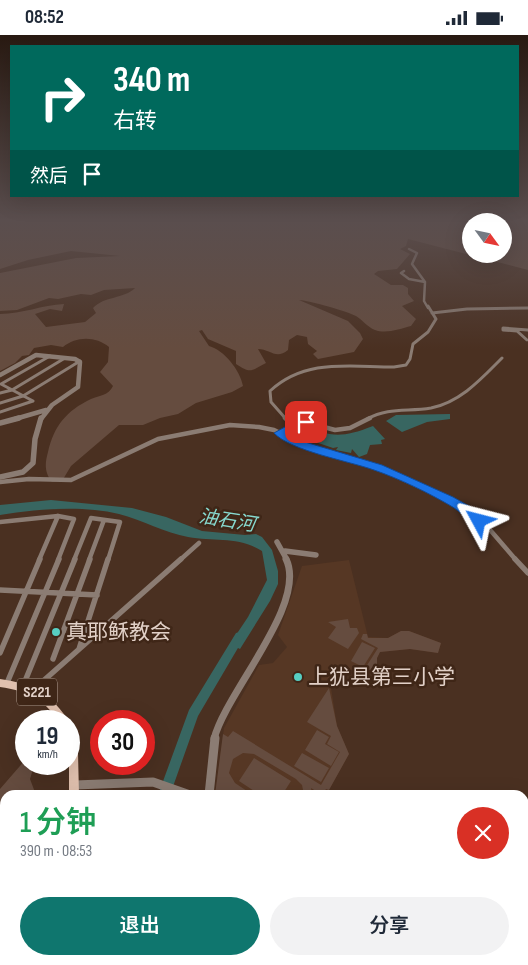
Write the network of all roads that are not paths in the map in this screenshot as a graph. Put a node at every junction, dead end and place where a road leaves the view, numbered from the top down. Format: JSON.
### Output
{"nodes":[{"id":1,"x":413,"y":262,"type":"edge"},
{"id":2,"x":404,"y":271,"type":"dead end"},
{"id":3,"x":426,"y":282,"type":"junction"},
{"id":4,"x":528,"y":308,"type":"edge"},
{"id":5,"x":432,"y":313,"type":"junction"},
{"id":6,"x":528,"y":330,"type":"edge"},
{"id":7,"x":528,"y":340,"type":"edge"},
{"id":8,"x":50,"y":356,"type":"junction"},
{"id":9,"x":65,"y":358,"type":"junction"},
{"id":10,"x":502,"y":358,"type":"dead end"},
{"id":11,"x":80,"y":361,"type":"junction"},
{"id":12,"x":0,"y":375,"type":"edge"},
{"id":13,"x":0,"y":384,"type":"edge"},
{"id":14,"x":12,"y":390,"type":"junction"},
{"id":15,"x":0,"y":393,"type":"edge"},
{"id":16,"x":23,"y":395,"type":"junction"},
{"id":17,"x":0,"y":403,"type":"edge"},
{"id":18,"x":47,"y":410,"type":"junction"},
{"id":19,"x":0,"y":412,"type":"edge"},
{"id":20,"x":0,"y":423,"type":"edge"},
{"id":21,"x":293,"y":426,"type":"junction"},
{"id":22,"x":279,"y":433,"type":"junction"},
{"id":23,"x":0,"y":477,"type":"edge"},
{"id":24,"x":0,"y":482,"type":"edge"},
{"id":25,"x":58,"y":516,"type":"junction"},
{"id":26,"x":104,"y":520,"type":"junction"},
{"id":27,"x":0,"y":522,"type":"edge"},
{"id":28,"x":277,"y":542,"type":"dead end"},
{"id":29,"x":199,"y":543,"type":"dead end"},
{"id":30,"x":285,"y":551,"type":"junction"},
{"id":31,"x":316,"y":555,"type":"dead end"},
{"id":32,"x":528,"y":573,"type":"edge"},
{"id":33,"x":0,"y":590,"type":"edge"},
{"id":34,"x":26,"y":591,"type":"junction"},
{"id":35,"x":46,"y":592,"type":"junction"},
{"id":36,"x":62,"y":593,"type":"junction"},
{"id":37,"x":77,"y":594,"type":"junction"},
{"id":38,"x":97,"y":595,"type":"junction"},
{"id":39,"x":79,"y":649,"type":"junction"},
{"id":40,"x":0,"y":653,"type":"edge"},
{"id":41,"x":53,"y":659,"type":"dead end"},
{"id":42,"x":3,"y":683,"type":"edge"},
{"id":43,"x":23,"y":686,"type":"junction"},
{"id":44,"x":33,"y":690,"type":"junction"},
{"id":45,"x":56,"y":710,"type":"edge"},
{"id":46,"x":73,"y":775,"type":"edge"},
{"id":47,"x":74,"y":790,"type":"edge"},
{"id":48,"x":176,"y":790,"type":"edge"},
{"id":49,"x":210,"y":790,"type":"edge"}],
"edges":[{"from":1,"to":3,"type":"street"},
{"from":2,"to":3,"type":"street"},
{"from":3,"to":5,"type":"street"},
{"from":4,"to":5,"type":"street"},
{"from":5,"to":21,"type":"street"},
{"from":6,"to":7,"type":"street"},
{"from":8,"to":9,"type":"street"},
{"from":8,"to":12,"type":"street"},
{"from":8,"to":13,"type":"street"},
{"from":9,"to":11,"type":"street"},
{"from":9,"to":14,"type":"street"},
{"from":10,"to":21,"type":"street"},
{"from":11,"to":16,"type":"street"},
{"from":11,"to":18,"type":"street"},
{"from":13,"to":14,"type":"street"},
{"from":14,"to":15,"type":"street"},
{"from":14,"to":16,"type":"street"},
{"from":16,"to":17,"type":"street"},
{"from":16,"to":19,"type":"street"},
{"from":18,"to":20,"type":"street"},
{"from":18,"to":23,"type":"street"},
{"from":21,"to":22,"type":"street"},
{"from":22,"to":24,"type":"street"},
{"from":22,"to":32,"type":"street"},
{"from":25,"to":27,"type":"street"},
{"from":25,"to":34,"type":"street"},
{"from":25,"to":35,"type":"street"},
{"from":26,"to":36,"type":"street"},
{"from":26,"to":37,"type":"street"},
{"from":26,"to":38,"type":"street"},
{"from":28,"to":30,"type":"street"},
{"from":29,"to":39,"type":"street"},
{"from":30,"to":31,"type":"street"},
{"from":30,"to":49,"type":"street"},
{"from":33,"to":34,"type":"street"},
{"from":34,"to":35,"type":"street"},
{"from":34,"to":40,"type":"street"},
{"from":35,"to":36,"type":"street"},
{"from":35,"to":42,"type":"street"},
{"from":36,"to":37,"type":"street"},
{"from":36,"to":43,"type":"street"},
{"from":37,"to":38,"type":"street"},
{"from":37,"to":41,"type":"street"},
{"from":38,"to":39,"type":"street"},
{"from":39,"to":44,"type":"street"},
{"from":42,"to":43,"type":"main road","number":"S221"},
{"from":43,"to":44,"type":"main road","number":"S221"},
{"from":44,"to":45,"type":"main road","number":"S221"},
{"from":46,"to":47,"type":"main road"},
{"from":47,"to":48,"type":"street"}]}
